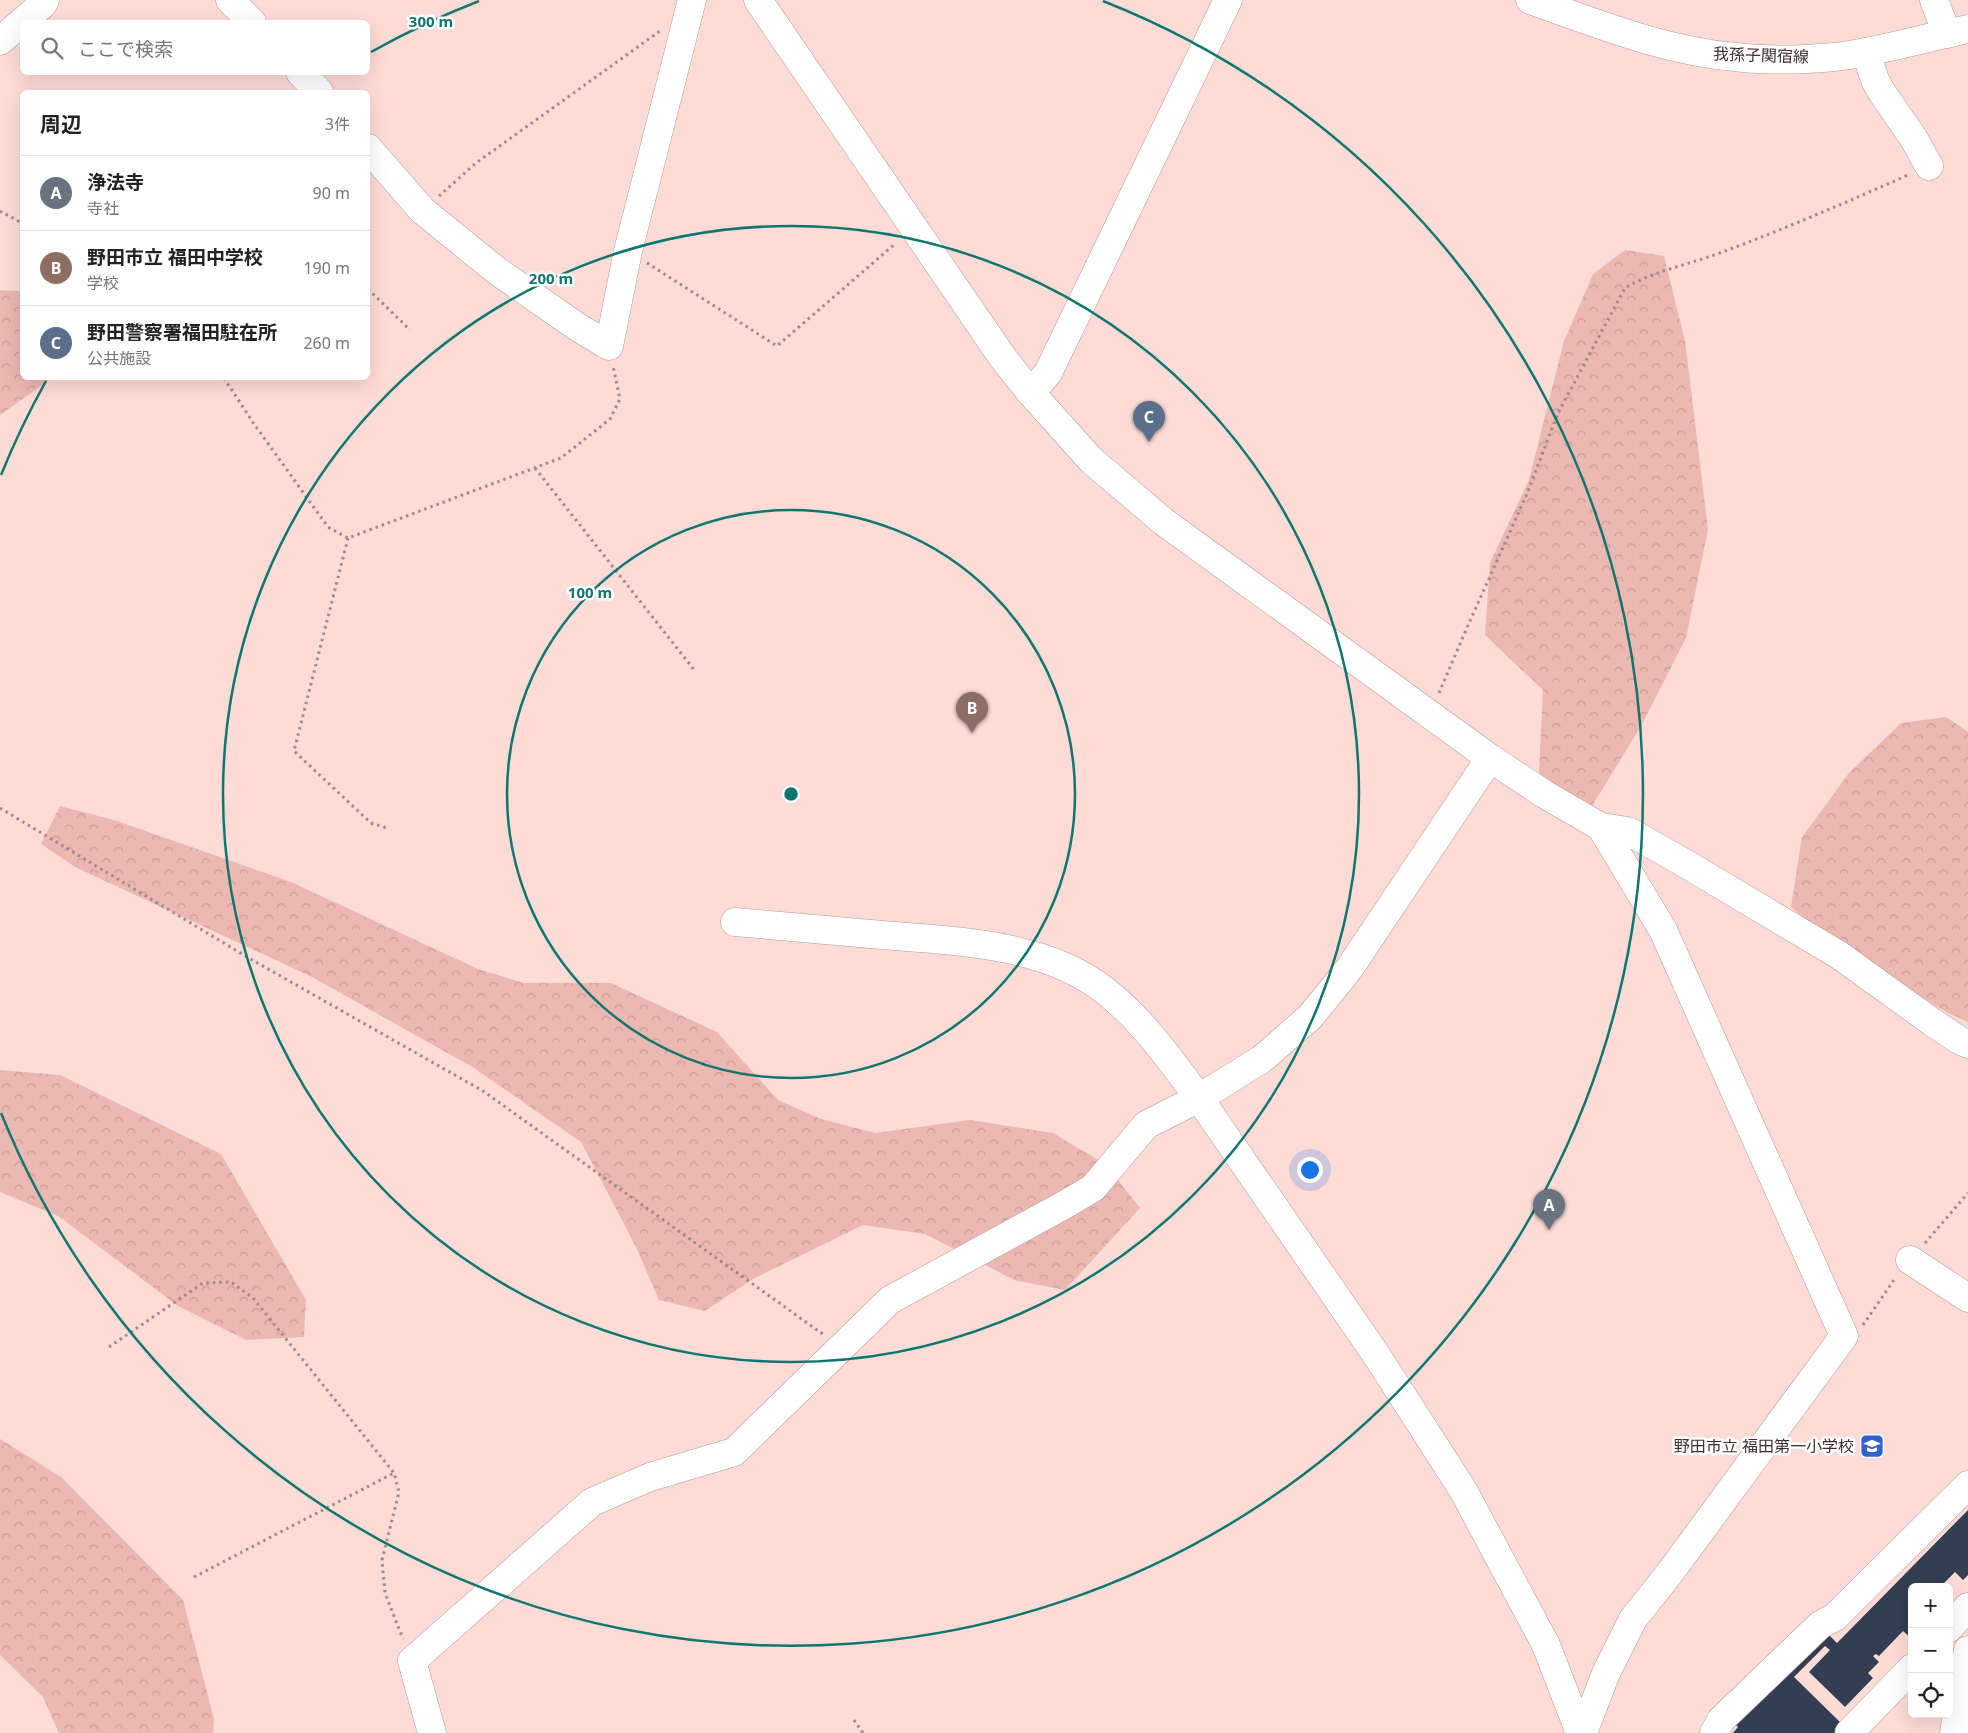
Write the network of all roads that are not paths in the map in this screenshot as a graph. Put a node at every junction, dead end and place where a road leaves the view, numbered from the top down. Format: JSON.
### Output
{"nodes":[{"id":1,"x":45,"y":0,"type":"edge"},
{"id":2,"x":230,"y":0,"type":"edge"},
{"id":3,"x":758,"y":0,"type":"edge"},
{"id":4,"x":1228,"y":0,"type":"edge"},
{"id":5,"x":1530,"y":0,"type":"edge"},
{"id":6,"x":1934,"y":0,"type":"edge"},
{"id":7,"x":692,"y":4,"type":"edge"},
{"id":8,"x":24,"y":20,"type":"edge"},
{"id":9,"x":250,"y":20,"type":"edge"},
{"id":10,"x":20,"y":24,"type":"edge"},
{"id":11,"x":1958,"y":32,"type":"edge"},
{"id":12,"x":0,"y":41,"type":"edge"},
{"id":13,"x":1866,"y":52,"type":"junction"},
{"id":14,"x":303,"y":75,"type":"edge"},
{"id":15,"x":317,"y":90,"type":"edge"},
{"id":16,"x":370,"y":150,"type":"edge"},
{"id":17,"x":1930,"y":166,"type":"road end"},
{"id":18,"x":1031,"y":393,"type":"junction"},
{"id":19,"x":1490,"y":758,"type":"junction"},
{"id":20,"x":1602,"y":826,"type":"junction"},
{"id":21,"x":734,"y":922,"type":"dead end"},
{"id":22,"x":1968,"y":1044,"type":"edge"},
{"id":23,"x":1199,"y":1098,"type":"junction"},
{"id":24,"x":1910,"y":1260,"type":"dead end"},
{"id":25,"x":1968,"y":1298,"type":"edge"},
{"id":26,"x":1968,"y":1485,"type":"edge"},
{"id":27,"x":1968,"y":1607,"type":"edge"},
{"id":28,"x":1953,"y":1624,"type":"edge"},
{"id":29,"x":1968,"y":1650,"type":"edge"},
{"id":30,"x":1908,"y":1672,"type":"edge"},
{"id":31,"x":432,"y":1733,"type":"edge"},
{"id":32,"x":1582,"y":1733,"type":"edge"},
{"id":33,"x":1714,"y":1733,"type":"edge"},
{"id":34,"x":1849,"y":1733,"type":"edge"},
{"id":35,"x":1954,"y":1733,"type":"edge"}],
"edges":[{"from":1,"to":8,"type":"street"},
{"from":2,"to":9,"type":"street"},
{"from":3,"to":18,"type":"street"},
{"from":4,"to":18,"type":"street"},
{"from":5,"to":13,"type":"street","name":"我孫子関宿線"},
{"from":6,"to":11,"type":"street"},
{"from":7,"to":16,"type":"street"},
{"from":10,"to":12,"type":"street"},
{"from":11,"to":13,"type":"street","name":"我孫子関宿線"},
{"from":13,"to":17,"type":"street"},
{"from":14,"to":15,"type":"street"},
{"from":18,"to":19,"type":"street"},
{"from":19,"to":20,"type":"street"},
{"from":19,"to":23,"type":"street"},
{"from":20,"to":22,"type":"street"},
{"from":20,"to":32,"type":"street"},
{"from":21,"to":23,"type":"street"},
{"from":23,"to":31,"type":"street"},
{"from":23,"to":32,"type":"street"},
{"from":24,"to":25,"type":"street"},
{"from":26,"to":33,"type":"street"},
{"from":27,"to":28,"type":"street"},
{"from":29,"to":35,"type":"street"},
{"from":30,"to":34,"type":"street"}]}
